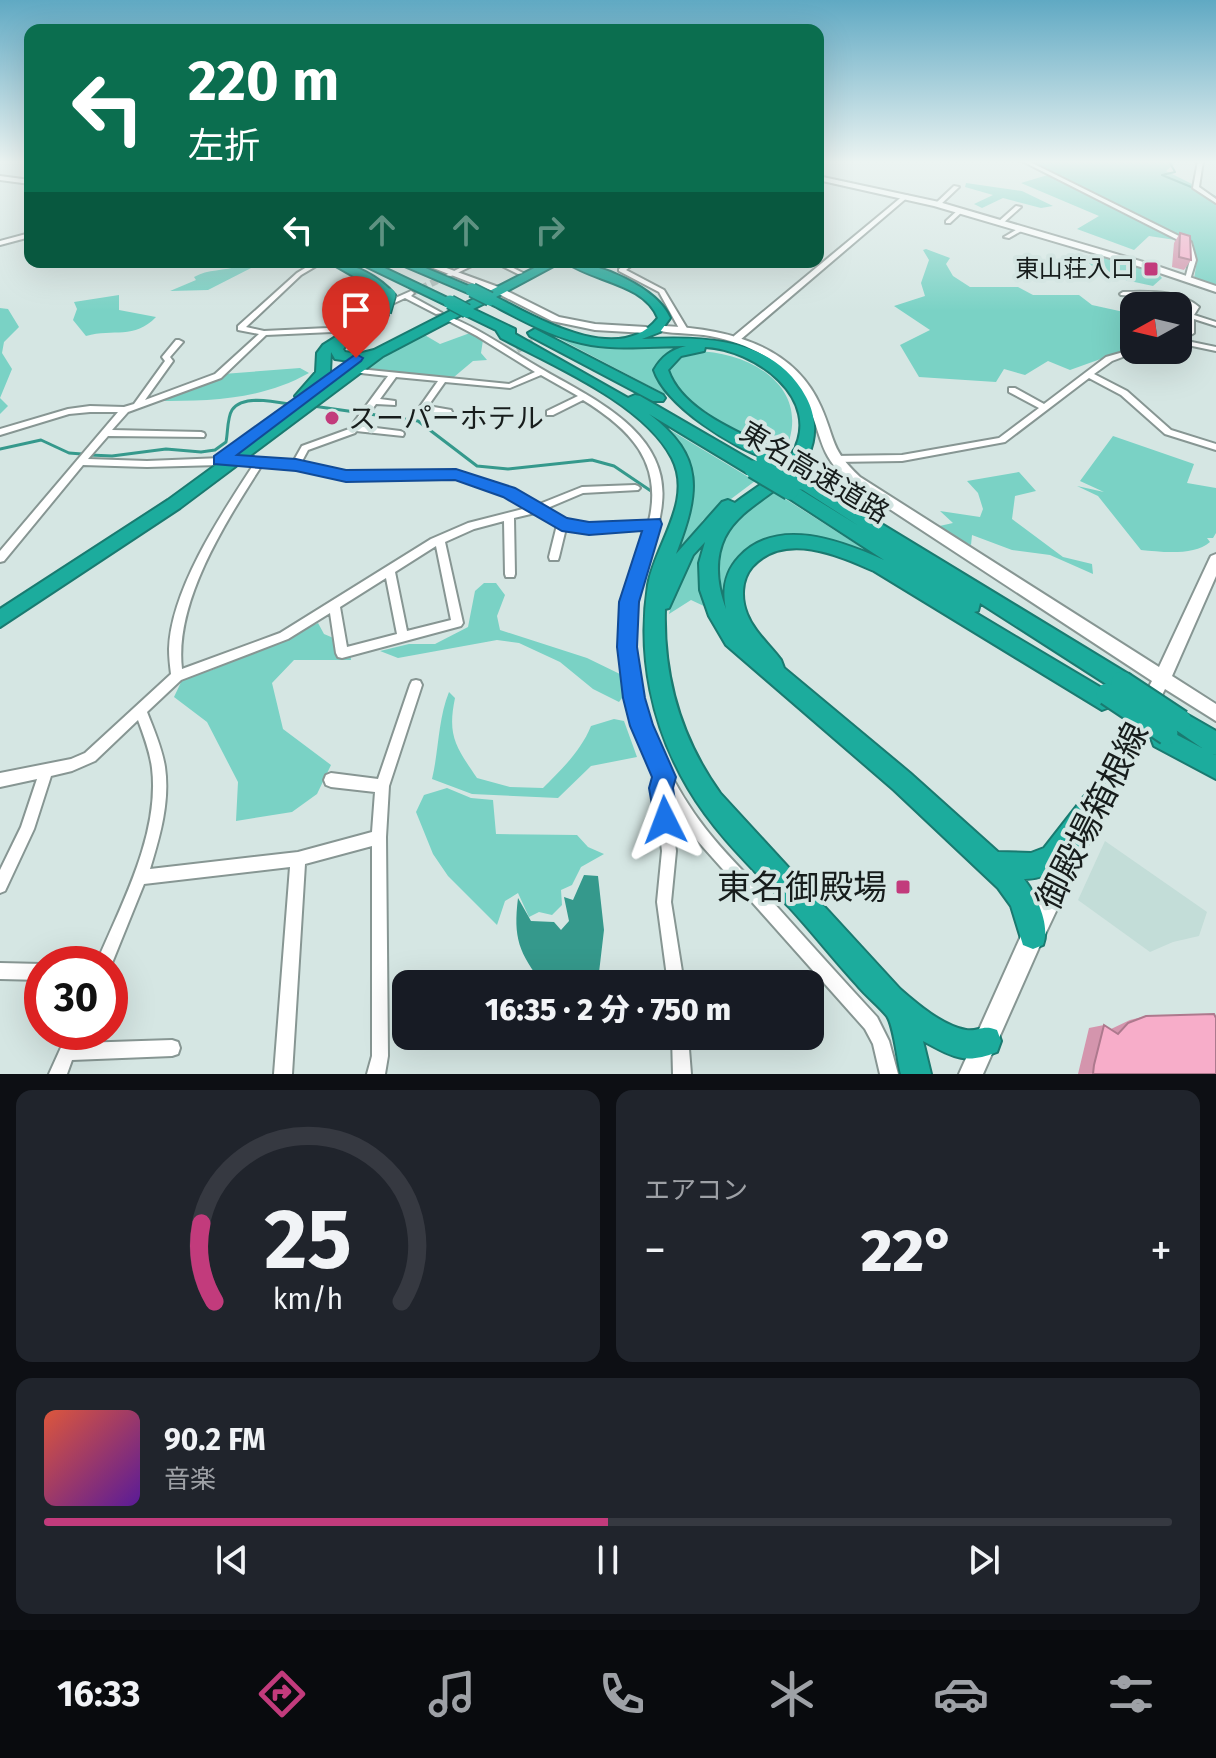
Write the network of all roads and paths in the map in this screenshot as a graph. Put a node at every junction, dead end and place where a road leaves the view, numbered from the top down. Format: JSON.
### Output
{"nodes":[{"id":1,"x":888,"y":211,"type":"edge"},
{"id":2,"x":960,"y":211,"type":"joint"},
{"id":3,"x":1013,"y":211,"type":"edge"},
{"id":4,"x":1125,"y":211,"type":"edge"},
{"id":5,"x":948,"y":222,"type":"dead end"},
{"id":6,"x":1000,"y":223,"type":"junction"},
{"id":7,"x":1021,"y":229,"type":"junction"},
{"id":8,"x":24,"y":237,"type":"edge"},
{"id":9,"x":1007,"y":237,"type":"dead end"},
{"id":10,"x":0,"y":243,"type":"edge"},
{"id":11,"x":824,"y":265,"type":"edge"},
{"id":12,"x":308,"y":268,"type":"edge"},
{"id":13,"x":346,"y":268,"type":"edge"},
{"id":14,"x":380,"y":268,"type":"edge"},
{"id":15,"x":398,"y":268,"type":"edge"},
{"id":16,"x":412,"y":268,"type":"edge"},
{"id":17,"x":436,"y":268,"type":"edge"},
{"id":18,"x":464,"y":268,"type":"edge"},
{"id":19,"x":510,"y":268,"type":"edge"},
{"id":20,"x":530,"y":268,"type":"edge"},
{"id":21,"x":544,"y":268,"type":"edge"},
{"id":22,"x":586,"y":268,"type":"edge"},
{"id":23,"x":624,"y":268,"type":"edge"},
{"id":24,"x":820,"y":268,"type":"edge"},
{"id":25,"x":520,"y":273,"type":"junction"},
{"id":26,"x":451,"y":274,"type":"junction"},
{"id":27,"x":1188,"y":279,"type":"junction"},
{"id":28,"x":1216,"y":289,"type":"edge"},
{"id":29,"x":461,"y":296,"type":"junction"},
{"id":30,"x":485,"y":299,"type":"junction"},
{"id":31,"x":441,"y":315,"type":"junction"},
{"id":32,"x":1192,"y":317,"type":"edge"},
{"id":33,"x":1216,"y":324,"type":"edge"},
{"id":34,"x":501,"y":328,"type":"junction"},
{"id":35,"x":664,"y":329,"type":"dead end"},
{"id":36,"x":646,"y":330,"type":"dead end"},
{"id":37,"x":684,"y":330,"type":"junction"},
{"id":38,"x":354,"y":332,"type":"junction"},
{"id":39,"x":264,"y":333,"type":"junction"},
{"id":40,"x":737,"y":338,"type":"junction"},
{"id":41,"x":179,"y":342,"type":"dead end"},
{"id":42,"x":600,"y":342,"type":"junction"},
{"id":43,"x":1192,"y":343,"type":"edge"},
{"id":44,"x":1216,"y":349,"type":"edge"},
{"id":45,"x":1120,"y":355,"type":"edge"},
{"id":46,"x":354,"y":364,"type":"junction"},
{"id":47,"x":541,"y":372,"type":"junction"},
{"id":48,"x":1088,"y":374,"type":"junction"},
{"id":49,"x":393,"y":375,"type":"junction"},
{"id":50,"x":442,"y":381,"type":"junction"},
{"id":51,"x":1012,"y":390,"type":"dead end"},
{"id":52,"x":584,"y":396,"type":"junction"},
{"id":53,"x":375,"y":401,"type":"junction"},
{"id":54,"x":392,"y":403,"type":"dead end"},
{"id":55,"x":298,"y":405,"type":"junction"},
{"id":56,"x":137,"y":406,"type":"junction"},
{"id":57,"x":1045,"y":408,"type":"junction"},
{"id":58,"x":125,"y":410,"type":"junction"},
{"id":59,"x":448,"y":412,"type":"dead end"},
{"id":60,"x":550,"y":413,"type":"dead end"},
{"id":61,"x":354,"y":428,"type":"junction"},
{"id":62,"x":0,"y":432,"type":"edge"},
{"id":63,"x":106,"y":433,"type":"junction"},
{"id":64,"x":400,"y":434,"type":"dead end"},
{"id":65,"x":201,"y":435,"type":"dead end"},
{"id":66,"x":1216,"y":447,"type":"edge"},
{"id":67,"x":834,"y":459,"type":"junction"},
{"id":68,"x":227,"y":460,"type":"junction"},
{"id":69,"x":260,"y":461,"type":"junction"},
{"id":70,"x":762,"y":461,"type":"junction"},
{"id":71,"x":81,"y":462,"type":"junction"},
{"id":72,"x":296,"y":465,"type":"junction"},
{"id":73,"x":799,"y":482,"type":"junction"},
{"id":74,"x":635,"y":488,"type":"dead end"},
{"id":75,"x":536,"y":509,"type":"junction"},
{"id":76,"x":509,"y":515,"type":"junction"},
{"id":77,"x":562,"y":524,"type":"junction"},
{"id":78,"x":653,"y":524,"type":"junction"},
{"id":79,"x":440,"y":540,"type":"junction"},
{"id":80,"x":554,"y":557,"type":"dead end"},
{"id":81,"x":0,"y":558,"type":"edge"},
{"id":82,"x":1216,"y":560,"type":"edge"},
{"id":83,"x":390,"y":571,"type":"junction"},
{"id":84,"x":510,"y":574,"type":"dead end"},
{"id":85,"x":0,"y":606,"type":"edge"},
{"id":86,"x":334,"y":606,"type":"junction"},
{"id":87,"x":656,"y":616,"type":"junction"},
{"id":88,"x":0,"y":619,"type":"edge"},
{"id":89,"x":403,"y":637,"type":"junction"},
{"id":90,"x":177,"y":676,"type":"junction"},
{"id":91,"x":1163,"y":677,"type":"junction"},
{"id":92,"x":782,"y":678,"type":"junction"},
{"id":93,"x":416,"y":685,"type":"dead end"},
{"id":94,"x":1110,"y":692,"type":"junction"},
{"id":95,"x":141,"y":711,"type":"junction"},
{"id":96,"x":1216,"y":713,"type":"edge"},
{"id":97,"x":1170,"y":731,"type":"junction"},
{"id":98,"x":1216,"y":744,"type":"edge"},
{"id":99,"x":1216,"y":768,"type":"edge"},
{"id":100,"x":47,"y":769,"type":"junction"},
{"id":101,"x":664,"y":777,"type":"junction"},
{"id":102,"x":0,"y":780,"type":"edge"},
{"id":103,"x":331,"y":780,"type":"dead end"},
{"id":104,"x":382,"y":786,"type":"junction"},
{"id":105,"x":1103,"y":793,"type":"junction"},
{"id":106,"x":379,"y":837,"type":"junction"},
{"id":107,"x":298,"y":859,"type":"junction"},
{"id":108,"x":993,"y":865,"type":"junction"},
{"id":109,"x":140,"y":877,"type":"junction"},
{"id":110,"x":0,"y":886,"type":"edge"},
{"id":111,"x":1033,"y":935,"type":"junction"},
{"id":112,"x":111,"y":946,"type":"edge"},
{"id":113,"x":674,"y":970,"type":"edge"},
{"id":114,"x":0,"y":971,"type":"edge"},
{"id":115,"x":24,"y":972,"type":"edge"},
{"id":116,"x":901,"y":1009,"type":"junction"},
{"id":117,"x":986,"y":1041,"type":"junction"},
{"id":118,"x":172,"y":1048,"type":"dead end"},
{"id":119,"x":681,"y":1050,"type":"edge"},
{"id":120,"x":67,"y":1052,"type":"joint"},
{"id":121,"x":58,"y":1074,"type":"edge"},
{"id":122,"x":283,"y":1074,"type":"edge"},
{"id":123,"x":376,"y":1074,"type":"edge"},
{"id":124,"x":682,"y":1074,"type":"edge"},
{"id":125,"x":889,"y":1074,"type":"edge"},
{"id":126,"x":916,"y":1074,"type":"edge"},
{"id":127,"x":971,"y":1074,"type":"edge"}],
"edges":[{"from":1,"to":11,"type":"street"},
{"from":2,"to":5,"type":"street"},
{"from":2,"to":6,"type":"street"},
{"from":3,"to":6,"type":"street"},
{"from":4,"to":27,"type":"street"},
{"from":6,"to":7,"type":"street"},
{"from":7,"to":9,"type":"street"},
{"from":7,"to":27,"type":"street"},
{"from":8,"to":10,"type":"street"},
{"from":12,"to":39,"type":"street"},
{"from":13,"to":38,"type":"highway","bridge":true},
{"from":14,"to":29,"type":"highway","name":"東名高速道路"},
{"from":15,"to":29,"type":"highway","name":"東名高速道路"},
{"from":16,"to":29,"type":"highway"},
{"from":17,"to":26,"type":"street"},
{"from":18,"to":26,"type":"street"},
{"from":19,"to":25,"type":"street"},
{"from":20,"to":25,"type":"highway"},
{"from":21,"to":30,"type":"highway"},
{"from":22,"to":42,"type":"highway"},
{"from":23,"to":37,"type":"street"},
{"from":24,"to":40,"type":"street"},
{"from":25,"to":30,"type":"highway"},
{"from":26,"to":30,"type":"street"},
{"from":27,"to":28,"type":"street"},
{"from":29,"to":30,"type":"highway","name":"東名高速道路","bridge":true},
{"from":29,"to":30,"type":"highway","bridge":true},
{"from":30,"to":31,"type":"highway"},
{"from":30,"to":34,"type":"highway","name":"東名高速道路"},
{"from":30,"to":36,"type":"street"},
{"from":30,"to":42,"type":"highway"},
{"from":30,"to":70,"type":"highway","name":"東名高速道路"},
{"from":31,"to":39,"type":"street"},
{"from":31,"to":46,"type":"highway"},
{"from":31,"to":46,"type":"highway"},
{"from":31,"to":47,"type":"street"},
{"from":32,"to":33,"type":"street"},
{"from":34,"to":70,"type":"highway","name":"東名高速道路"},
{"from":34,"to":87,"type":"highway"},
{"from":35,"to":37,"type":"street"},
{"from":37,"to":40,"type":"street"},
{"from":38,"to":46,"type":"highway"},
{"from":38,"to":55,"type":"highway"},
{"from":39,"to":56,"type":"street"},
{"from":40,"to":67,"type":"street"},
{"from":41,"to":56,"type":"street"},
{"from":42,"to":92,"type":"highway"},
{"from":43,"to":44,"type":"street"},
{"from":45,"to":48,"type":"street"},
{"from":46,"to":49,"type":"street"},
{"from":46,"to":55,"type":"highway"},
{"from":47,"to":50,"type":"street"},
{"from":47,"to":52,"type":"street"},
{"from":48,"to":57,"type":"street"},
{"from":48,"to":66,"type":"street"},
{"from":49,"to":50,"type":"street"},
{"from":49,"to":53,"type":"street"},
{"from":50,"to":59,"type":"street"},
{"from":51,"to":57,"type":"street"},
{"from":52,"to":60,"type":"street"},
{"from":52,"to":78,"type":"street"},
{"from":53,"to":54,"type":"street"},
{"from":53,"to":61,"type":"street"},
{"from":55,"to":68,"type":"highway"},
{"from":56,"to":58,"type":"street"},
{"from":57,"to":67,"type":"street"},
{"from":58,"to":62,"type":"street"},
{"from":58,"to":63,"type":"street"},
{"from":61,"to":64,"type":"street"},
{"from":61,"to":72,"type":"street"},
{"from":63,"to":65,"type":"street"},
{"from":63,"to":71,"type":"street"},
{"from":67,"to":91,"type":"street"},
{"from":68,"to":69,"type":"street"},
{"from":68,"to":71,"type":"street"},
{"from":68,"to":85,"type":"highway"},
{"from":68,"to":88,"type":"highway"},
{"from":69,"to":72,"type":"street"},
{"from":69,"to":90,"type":"street"},
{"from":70,"to":73,"type":"highway","name":"東名高速道路","bridge":true},
{"from":70,"to":87,"type":"highway"},
{"from":71,"to":81,"type":"street"},
{"from":72,"to":75,"type":"street"},
{"from":73,"to":94,"type":"highway","name":"東名高速道路"},
{"from":73,"to":94,"type":"highway","name":"東名高速道路"},
{"from":74,"to":75,"type":"street"},
{"from":75,"to":76,"type":"street"},
{"from":75,"to":77,"type":"street"},
{"from":76,"to":79,"type":"street"},
{"from":76,"to":84,"type":"street"},
{"from":77,"to":78,"type":"street"},
{"from":77,"to":80,"type":"street"},
{"from":78,"to":101,"type":"street"},
{"from":79,"to":83,"type":"street"},
{"from":79,"to":89,"type":"street"},
{"from":82,"to":91,"type":"street","name":"御殿場箱根線"},
{"from":83,"to":86,"type":"street"},
{"from":83,"to":89,"type":"street"},
{"from":86,"to":89,"type":"street"},
{"from":86,"to":90,"type":"street"},
{"from":87,"to":116,"type":"highway"},
{"from":90,"to":95,"type":"street"},
{"from":91,"to":96,"type":"street"},
{"from":91,"to":105,"type":"street","name":"御殿場箱根線"},
{"from":92,"to":94,"type":"highway"},
{"from":92,"to":108,"type":"highway"},
{"from":93,"to":104,"type":"street"},
{"from":94,"to":97,"type":"highway"},
{"from":95,"to":100,"type":"street"},
{"from":95,"to":109,"type":"street"},
{"from":97,"to":98,"type":"highway"},
{"from":97,"to":99,"type":"highway"},
{"from":100,"to":102,"type":"street"},
{"from":100,"to":110,"type":"street"},
{"from":101,"to":113,"type":"street"},
{"from":101,"to":125,"type":"street"},
{"from":103,"to":104,"type":"street"},
{"from":104,"to":106,"type":"street"},
{"from":105,"to":108,"type":"highway"},
{"from":105,"to":111,"type":"street","name":"御殿場箱根線"},
{"from":106,"to":107,"type":"street"},
{"from":106,"to":123,"type":"street"},
{"from":107,"to":109,"type":"street"},
{"from":107,"to":122,"type":"street"},
{"from":108,"to":111,"type":"highway"},
{"from":109,"to":112,"type":"street"},
{"from":111,"to":117,"type":"street","name":"御殿場箱根線"},
{"from":114,"to":115,"type":"street"},
{"from":116,"to":117,"type":"highway"},
{"from":116,"to":126,"type":"highway"},
{"from":117,"to":127,"type":"street","name":"御殿場箱根線"},
{"from":118,"to":120,"type":"street"},
{"from":119,"to":124,"type":"street"},
{"from":120,"to":121,"type":"street"}]}
